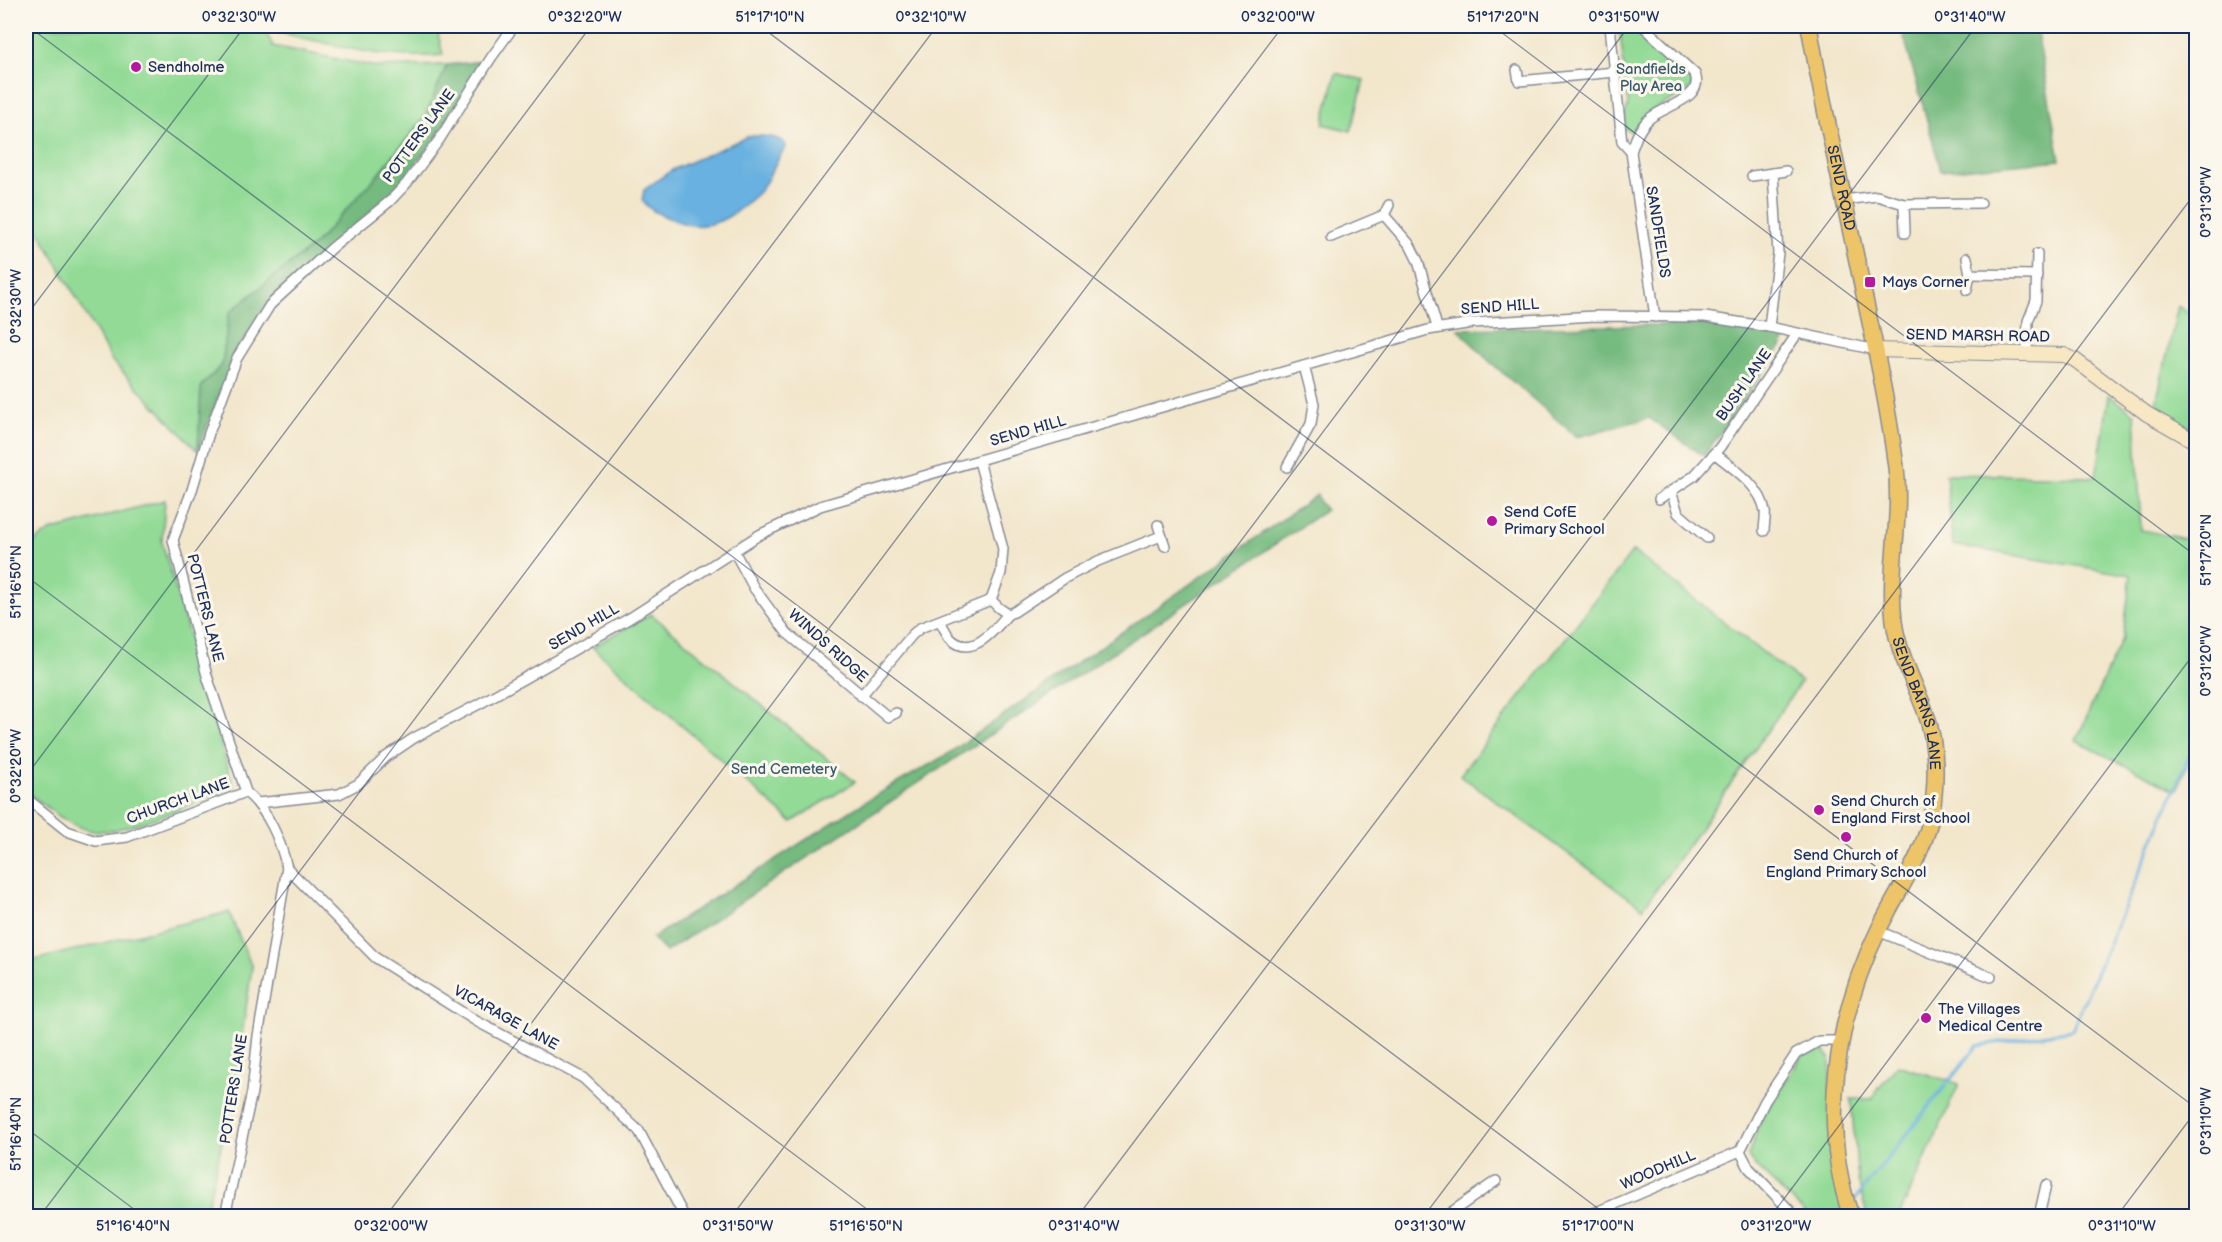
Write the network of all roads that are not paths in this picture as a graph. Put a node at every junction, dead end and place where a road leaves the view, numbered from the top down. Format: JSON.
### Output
{"nodes":[{"id":1,"x":514,"y":26,"type":"edge"},
{"id":2,"x":1610,"y":26,"type":"edge"},
{"id":3,"x":1643,"y":26,"type":"edge"},
{"id":4,"x":1809,"y":26,"type":"edge"},
{"id":5,"x":1517,"y":70,"type":"dead end"},
{"id":6,"x":1615,"y":72,"type":"junction"},
{"id":7,"x":1631,"y":152,"type":"junction"},
{"id":8,"x":1786,"y":171,"type":"dead end"},
{"id":9,"x":1773,"y":173,"type":"junction"},
{"id":10,"x":1752,"y":176,"type":"dead end"},
{"id":11,"x":1844,"y":200,"type":"junction"},
{"id":12,"x":1981,"y":203,"type":"dead end"},
{"id":13,"x":1904,"y":204,"type":"junction"},
{"id":14,"x":1389,"y":205,"type":"dead end"},
{"id":15,"x":1384,"y":215,"type":"junction"},
{"id":16,"x":1905,"y":232,"type":"dead end"},
{"id":17,"x":1331,"y":237,"type":"dead end"},
{"id":18,"x":2037,"y":254,"type":"dead end"},
{"id":19,"x":1968,"y":258,"type":"dead end"},
{"id":20,"x":1970,"y":274,"type":"junction"},
{"id":21,"x":2037,"y":275,"type":"junction"},
{"id":22,"x":1967,"y":290,"type":"dead end"},
{"id":23,"x":2036,"y":301,"type":"junction"},
{"id":24,"x":2046,"y":306,"type":"dead end"},
{"id":25,"x":1442,"y":310,"type":"dead end"},
{"id":26,"x":1655,"y":317,"type":"junction"},
{"id":27,"x":1436,"y":323,"type":"junction"},
{"id":28,"x":1770,"y":327,"type":"junction"},
{"id":29,"x":1797,"y":334,"type":"junction"},
{"id":30,"x":1876,"y":350,"type":"junction"},
{"id":31,"x":2027,"y":354,"type":"junction"},
{"id":32,"x":1304,"y":366,"type":"junction"},
{"id":33,"x":2196,"y":442,"type":"edge"},
{"id":34,"x":1714,"y":453,"type":"junction"},
{"id":35,"x":979,"y":461,"type":"junction"},
{"id":36,"x":1287,"y":467,"type":"dead end"},
{"id":37,"x":1671,"y":491,"type":"junction"},
{"id":38,"x":1659,"y":499,"type":"dead end"},
{"id":39,"x":1158,"y":525,"type":"dead end"},
{"id":40,"x":1764,"y":531,"type":"dead end"},
{"id":41,"x":1161,"y":536,"type":"junction"},
{"id":42,"x":1707,"y":538,"type":"dead end"},
{"id":43,"x":1165,"y":546,"type":"dead end"},
{"id":44,"x":734,"y":551,"type":"junction"},
{"id":45,"x":991,"y":600,"type":"junction"},
{"id":46,"x":1008,"y":614,"type":"junction"},
{"id":47,"x":940,"y":621,"type":"junction"},
{"id":48,"x":861,"y":696,"type":"junction"},
{"id":49,"x":896,"y":713,"type":"dead end"},
{"id":50,"x":246,"y":792,"type":"junction"},
{"id":51,"x":26,"y":798,"type":"edge"},
{"id":52,"x":258,"y":803,"type":"junction"},
{"id":53,"x":287,"y":868,"type":"junction"},
{"id":54,"x":1878,"y":931,"type":"junction"},
{"id":55,"x":1991,"y":977,"type":"dead end"},
{"id":56,"x":1841,"y":1041,"type":"junction"},
{"id":57,"x":1740,"y":1151,"type":"junction"},
{"id":58,"x":1496,"y":1181,"type":"dead end"},
{"id":59,"x":2046,"y":1185,"type":"dead end"},
{"id":60,"x":1849,"y":1211,"type":"edge"},
{"id":61,"x":225,"y":1216,"type":"edge"},
{"id":62,"x":684,"y":1216,"type":"edge"},
{"id":63,"x":1446,"y":1216,"type":"edge"},
{"id":64,"x":1587,"y":1216,"type":"edge"},
{"id":65,"x":1795,"y":1216,"type":"edge"},
{"id":66,"x":2039,"y":1216,"type":"edge"}],
"edges":[{"from":1,"to":50,"type":"street","name":"POTTERS LANE"},
{"from":2,"to":6,"type":"street","name":"SANDFIELDS"},
{"from":3,"to":7,"type":"street"},
{"from":4,"to":11,"type":"main road","name":"SEND ROAD"},
{"from":5,"to":6,"type":"street"},
{"from":6,"to":7,"type":"street","name":"SANDFIELDS"},
{"from":7,"to":26,"type":"street","name":"SANDFIELDS"},
{"from":8,"to":9,"type":"street"},
{"from":9,"to":10,"type":"street"},
{"from":9,"to":28,"type":"street"},
{"from":11,"to":13,"type":"street"},
{"from":11,"to":30,"type":"main road","name":"SEND ROAD"},
{"from":12,"to":13,"type":"street"},
{"from":13,"to":16,"type":"street"},
{"from":14,"to":15,"type":"street"},
{"from":15,"to":17,"type":"street"},
{"from":15,"to":27,"type":"street"},
{"from":18,"to":21,"type":"street"},
{"from":19,"to":20,"type":"street"},
{"from":20,"to":21,"type":"street"},
{"from":20,"to":22,"type":"street"},
{"from":21,"to":23,"type":"street"},
{"from":23,"to":24,"type":"street"},
{"from":23,"to":31,"type":"street"},
{"from":25,"to":27,"type":"street"},
{"from":26,"to":27,"type":"street","name":"SEND HILL"},
{"from":26,"to":28,"type":"street","name":"SEND HILL"},
{"from":27,"to":32,"type":"street","name":"SEND HILL"},
{"from":28,"to":29,"type":"street","name":"SEND HILL"},
{"from":29,"to":30,"type":"street","name":"SEND HILL"},
{"from":29,"to":34,"type":"street","name":"BUSH LANE"},
{"from":30,"to":31,"type":"main road","name":"SEND MARSH ROAD"},
{"from":30,"to":54,"type":"main road","name":"SEND BARNS LANE"},
{"from":31,"to":33,"type":"main road","name":"SEND MARSH ROAD"},
{"from":32,"to":35,"type":"street","name":"SEND HILL"},
{"from":32,"to":36,"type":"street"},
{"from":34,"to":37,"type":"street","name":"BUSH LANE"},
{"from":34,"to":40,"type":"street"},
{"from":35,"to":44,"type":"street","name":"SEND HILL"},
{"from":35,"to":45,"type":"street"},
{"from":37,"to":38,"type":"street","name":"BUSH LANE"},
{"from":37,"to":42,"type":"street"},
{"from":39,"to":41,"type":"street"},
{"from":41,"to":43,"type":"street"},
{"from":41,"to":46,"type":"street"},
{"from":44,"to":48,"type":"street","name":"WINDS RIDGE"},
{"from":44,"to":52,"type":"street","name":"SEND HILL"},
{"from":45,"to":46,"type":"street"},
{"from":45,"to":47,"type":"street"},
{"from":46,"to":47,"type":"street"},
{"from":47,"to":48,"type":"street"},
{"from":48,"to":49,"type":"street","name":"WINDS RIDGE"},
{"from":50,"to":51,"type":"street","name":"CHURCH LANE"},
{"from":50,"to":52,"type":"street","name":"POTTERS LANE"},
{"from":52,"to":53,"type":"street","name":"POTTERS LANE"},
{"from":53,"to":61,"type":"street","name":"POTTERS LANE"},
{"from":53,"to":62,"type":"street","name":"VICARAGE LANE"},
{"from":54,"to":55,"type":"street"},
{"from":54,"to":56,"type":"main road","name":"SEND BARNS LANE"},
{"from":56,"to":57,"type":"street"},
{"from":56,"to":60,"type":"main road","name":"SEND BARNS LANE"},
{"from":57,"to":64,"type":"street","name":"WOODHILL"},
{"from":57,"to":65,"type":"street"},
{"from":58,"to":63,"type":"street"},
{"from":59,"to":66,"type":"street"}]}
